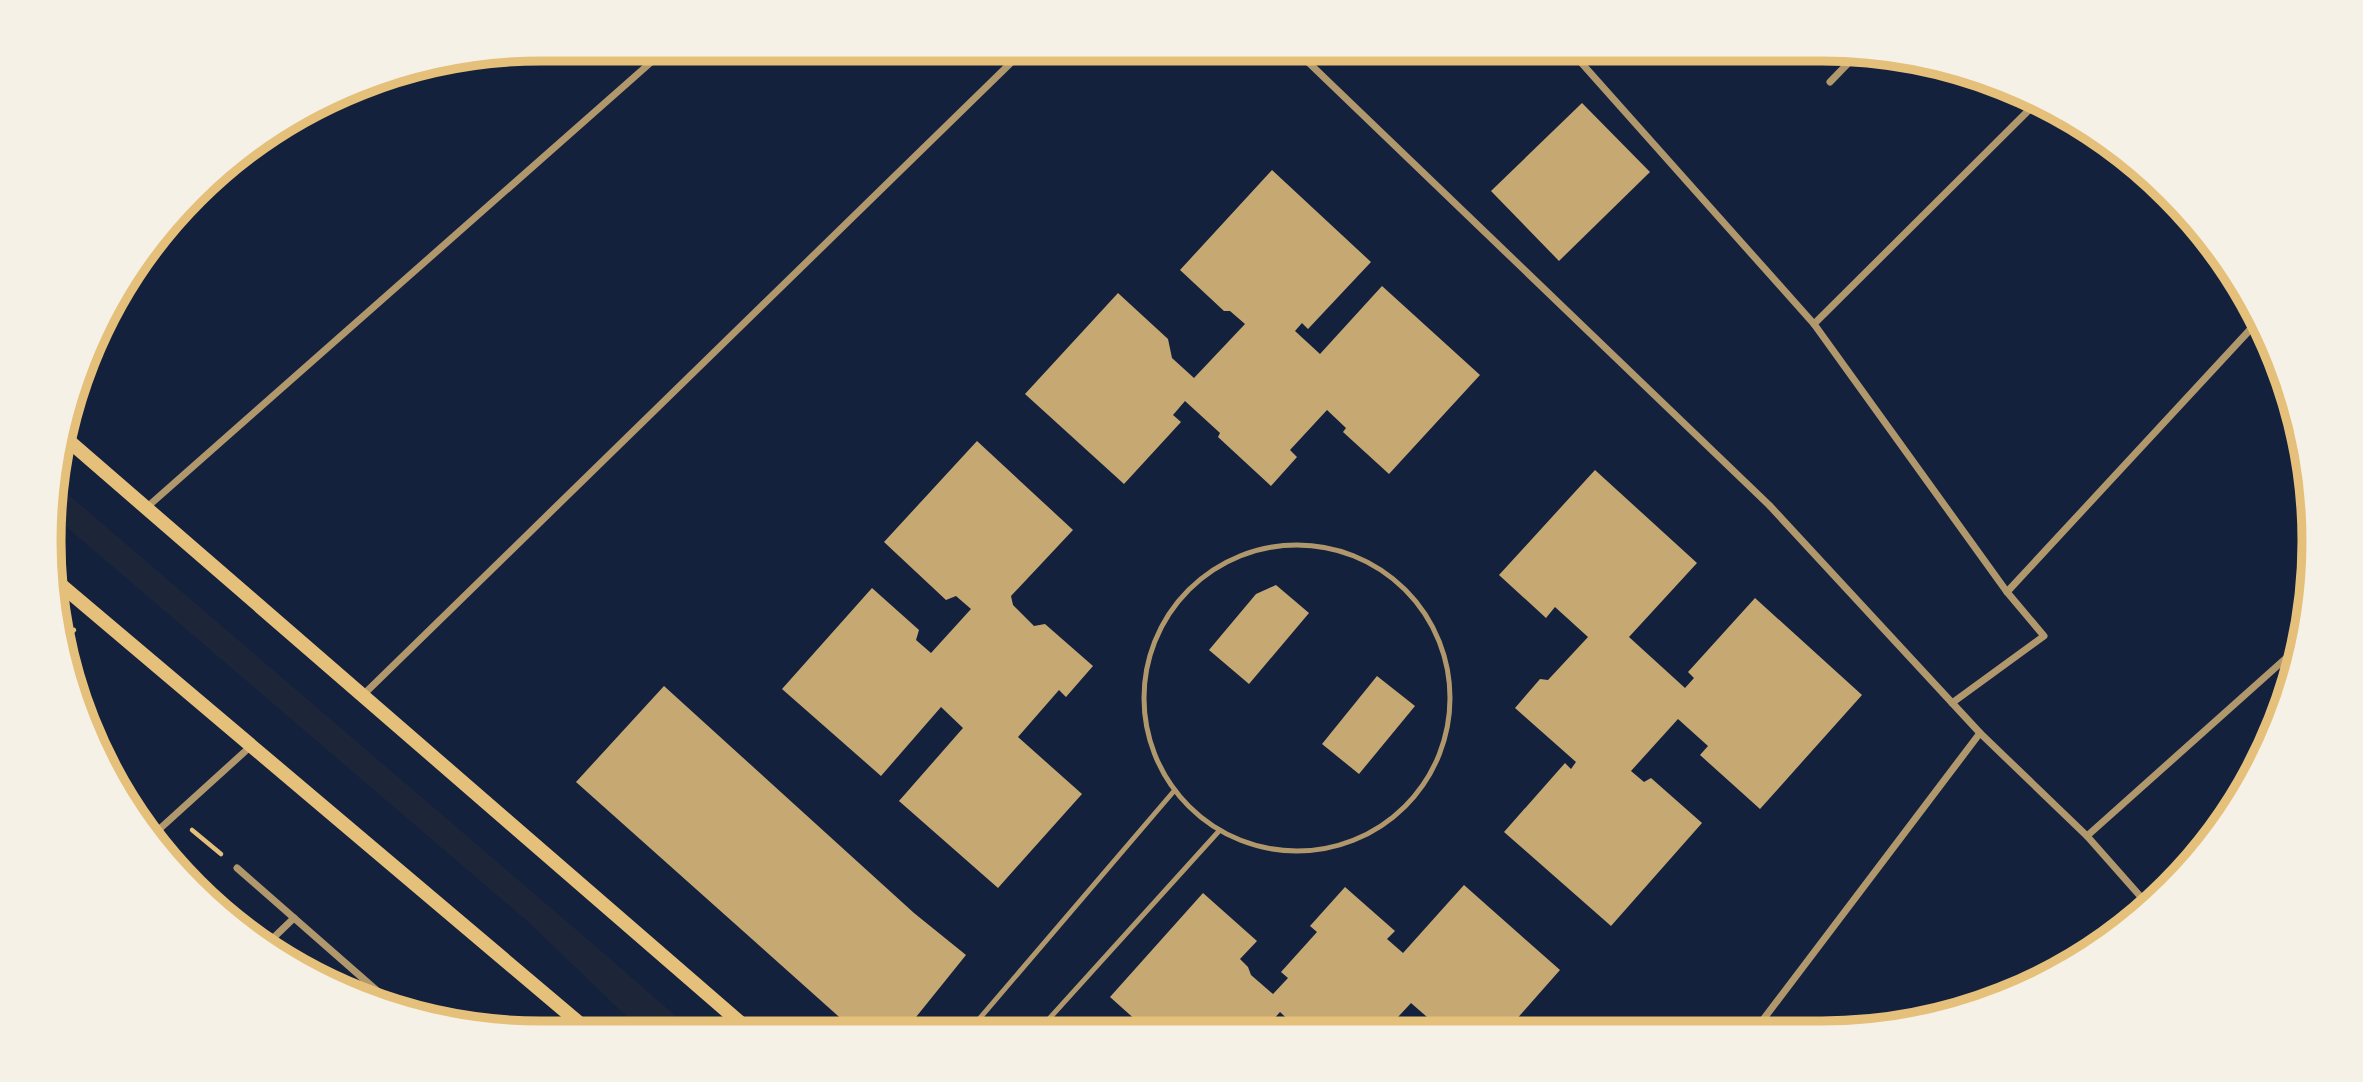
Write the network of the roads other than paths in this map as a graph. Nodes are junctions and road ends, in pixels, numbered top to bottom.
1 (652, 61) edge
2 (1013, 61) edge
3 (1306, 61) edge
4 (1580, 61) edge
5 (1849, 62) edge
6 (1830, 82) dead end
7 (2030, 109) edge
8 (1814, 324) junction
9 (2252, 328) edge
10 (71, 443) edge
11 (146, 509) junction
12 (63, 587) edge
13 (2007, 592) junction
14 (2287, 657) edge
15 (361, 697) junction
16 (1952, 703) junction
17 (1980, 733) junction
18 (251, 746) junction
19 (1174, 791) junction
20 (158, 830) edge
21 (1219, 831) junction
22 (2087, 836) junction
23 (237, 868) road end
24 (2142, 898) edge
25 (294, 918) junction
26 (272, 939) edge
27 (378, 992) edge
28 (577, 1021) edge
29 (738, 1021) edge
30 (977, 1021) edge
31 (1047, 1021) edge
32 (1762, 1021) edge

1 - 11 street
2 - 15 street
3 - 16 street
4 - 8 street
5 - 6 street
7 - 8 street
8 - 13 street
9 - 13 street
10 - 11 main road
11 - 15 main road
12 - 18 main road
13 - 16 street
14 - 22 street
15 - 29 main road
16 - 17 street
17 - 22 street
17 - 32 street
18 - 20 street
18 - 28 main road
19 - 21 lane
19 - 21 lane
19 - 30 lane
21 - 31 lane
22 - 24 street
23 - 25 street
25 - 26 street
25 - 27 street

